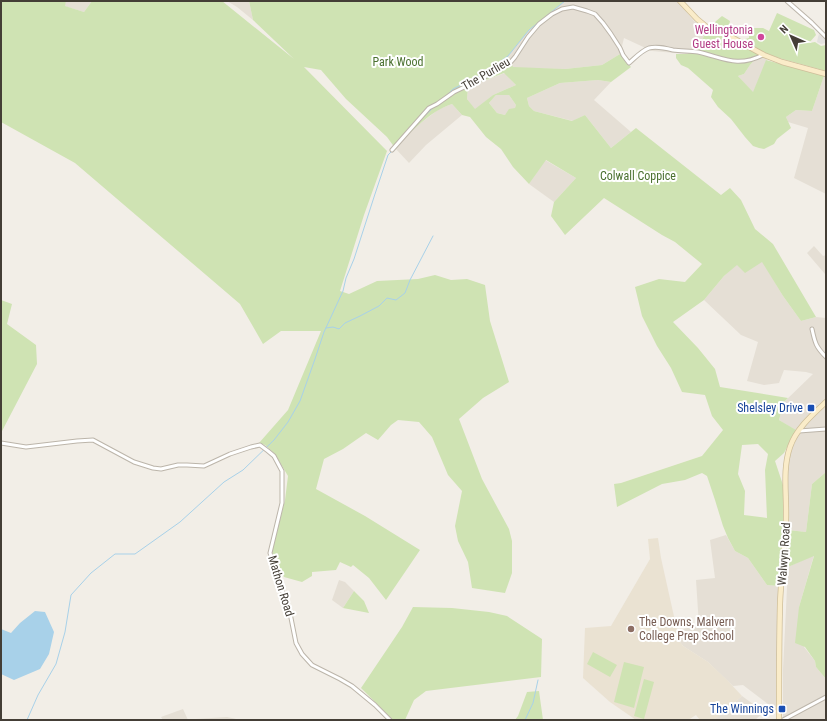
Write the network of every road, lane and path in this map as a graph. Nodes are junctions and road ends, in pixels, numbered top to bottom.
1 (680, 1) edge
2 (786, 1) edge
3 (826, 37) edge
4 (764, 54) junction
5 (826, 74) edge
6 (392, 150) dead end
7 (812, 329) dead end
8 (826, 357) edge
9 (826, 402) edge
10 (826, 429) edge
11 (799, 431) junction
12 (1, 443) edge
13 (826, 697) edge
14 (390, 720) edge
15 (779, 720) edge
16 (783, 720) edge

1 - 4 main road
2 - 3 street
4 - 5 main road
4 - 6 street, The Purlieu
7 - 8 street
9 - 11 main road, Walwyn Road
10 - 11 street
11 - 15 main road, Walwyn Road
12 - 14 street, Mathon Road
13 - 16 street

